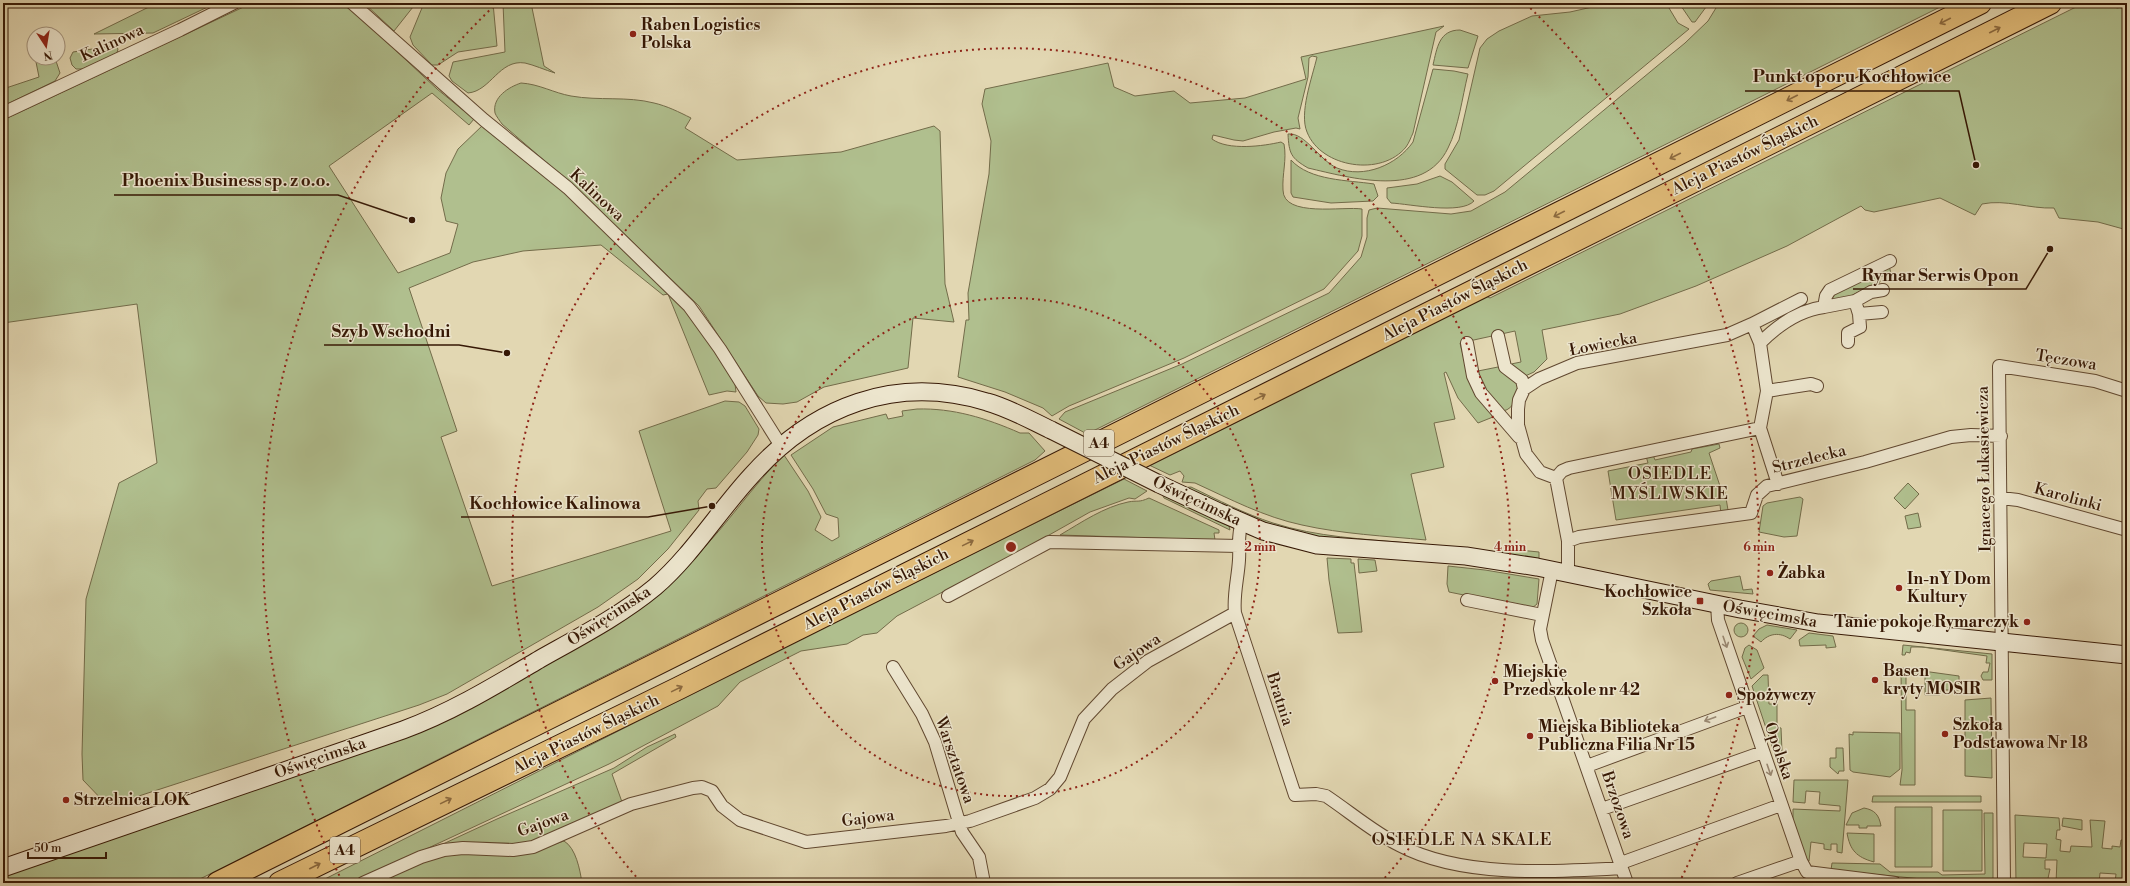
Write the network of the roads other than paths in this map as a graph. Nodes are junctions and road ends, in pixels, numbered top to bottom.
1 (234, 3) edge
2 (352, 3) edge
3 (1980, 3) edge
4 (2050, 3) edge
5 (3, 113) edge
6 (1890, 261) dead end
7 (1883, 290) dead end
8 (1801, 299) dead end
9 (1854, 301) junction
10 (1824, 307) junction
11 (1882, 312) dead end
12 (1859, 314) junction
13 (1752, 324) junction
14 (1498, 336) dead end
15 (1760, 342) junction
16 (1848, 342) dead end
17 (1467, 343) dead end
18 (1999, 366) joint
19 (1817, 386) dead end
20 (1524, 389) junction
21 (2127, 390) edge
22 (1767, 391) junction
23 (1760, 428) junction
24 (2001, 436) junction
25 (1521, 440) junction
26 (781, 446) junction
27 (1556, 478) junction
28 (1778, 484) junction
29 (2001, 498) junction
30 (1242, 523) junction
31 (2127, 530) edge
32 (1568, 541) junction
33 (1239, 546) junction
34 (1560, 571) junction
35 (948, 596) dead end
36 (1467, 600) dead end
37 (1717, 604) junction
38 (1235, 613) junction
39 (1542, 615) junction
40 (2003, 643) junction
41 (2127, 655) edge
42 (893, 667) dead end
43 (1747, 706) junction
44 (1763, 752) junction
45 (1587, 766) junction
46 (1781, 805) junction
47 (1602, 809) junction
48 (960, 824) junction
49 (1801, 861) junction
50 (1622, 866) junction
51 (3, 868) edge
52 (1505, 877) edge
53 (218, 883) edge
54 (280, 883) edge
55 (363, 883) edge
56 (984, 883) edge
57 (1627, 883) edge
58 (1737, 883) edge
59 (1895, 883) edge
60 (2004, 883) edge

1 - 5 street, Kalinowa
2 - 26 street, Kalinowa
3 -> 53 highway, Aleja Piastów Śląskich / A4
54 -> 4 highway, Aleja Piastów Śląskich / A4
6 - 10 street
7 - 9 street
8 - 13 street
9 - 10 street
9 - 12 street
10 - 15 street
11 - 12 street
12 - 16 street
13 - 15 street
13 - 20 street, Łowiecka
14 - 20 street
15 - 22 street
17 - 25 street
18 - 21 street, Tęczowa
18 - 24 street, Ignacego Łukasiewicza
19 - 22 street
20 - 25 street
22 - 23 street
23 - 27 street
23 - 28 street
24 - 28 street, Strzelecka
24 - 29 street, Ignacego Łukasiewicza
25 - 27 street
26 - 30 street, Oświęcimska, bridge
26 - 51 street, Oświęcimska
27 - 32 street
28 - 32 street, Strzelecka
29 - 31 street, Karolinki
29 - 40 street, Ignacego Łukasiewicza
30 - 33 street
30 - 34 street, Oświęcimska
32 - 34 street
33 - 35 street, Oświęcimska
33 - 38 street
34 - 37 street, Oświęcimska
34 - 39 street, Brzozowa
36 - 39 street
37 - 40 street, Oświęcimska
37 -> 43 street, Opolska
38 - 48 street, Gajowa
38 - 52 street, Bratnia
39 - 45 street, Brzozowa
40 - 41 street, Oświęcimska
40 - 60 street, Ignacego Łukasiewicza
42 - 48 street, Warsztatowa
43 - 44 street, Opolska
43 -> 45 street
44 -> 46 street, Opolska
44 - 47 street
45 - 47 street, Brzozowa
46 - 49 street, Opolska
46 - 50 street
47 - 50 street, Brzozowa
48 - 55 street, Gajowa
48 - 56 street, Warsztatowa
49 - 58 street
49 - 59 street
50 - 52 street
50 - 57 street, Brzozowa

